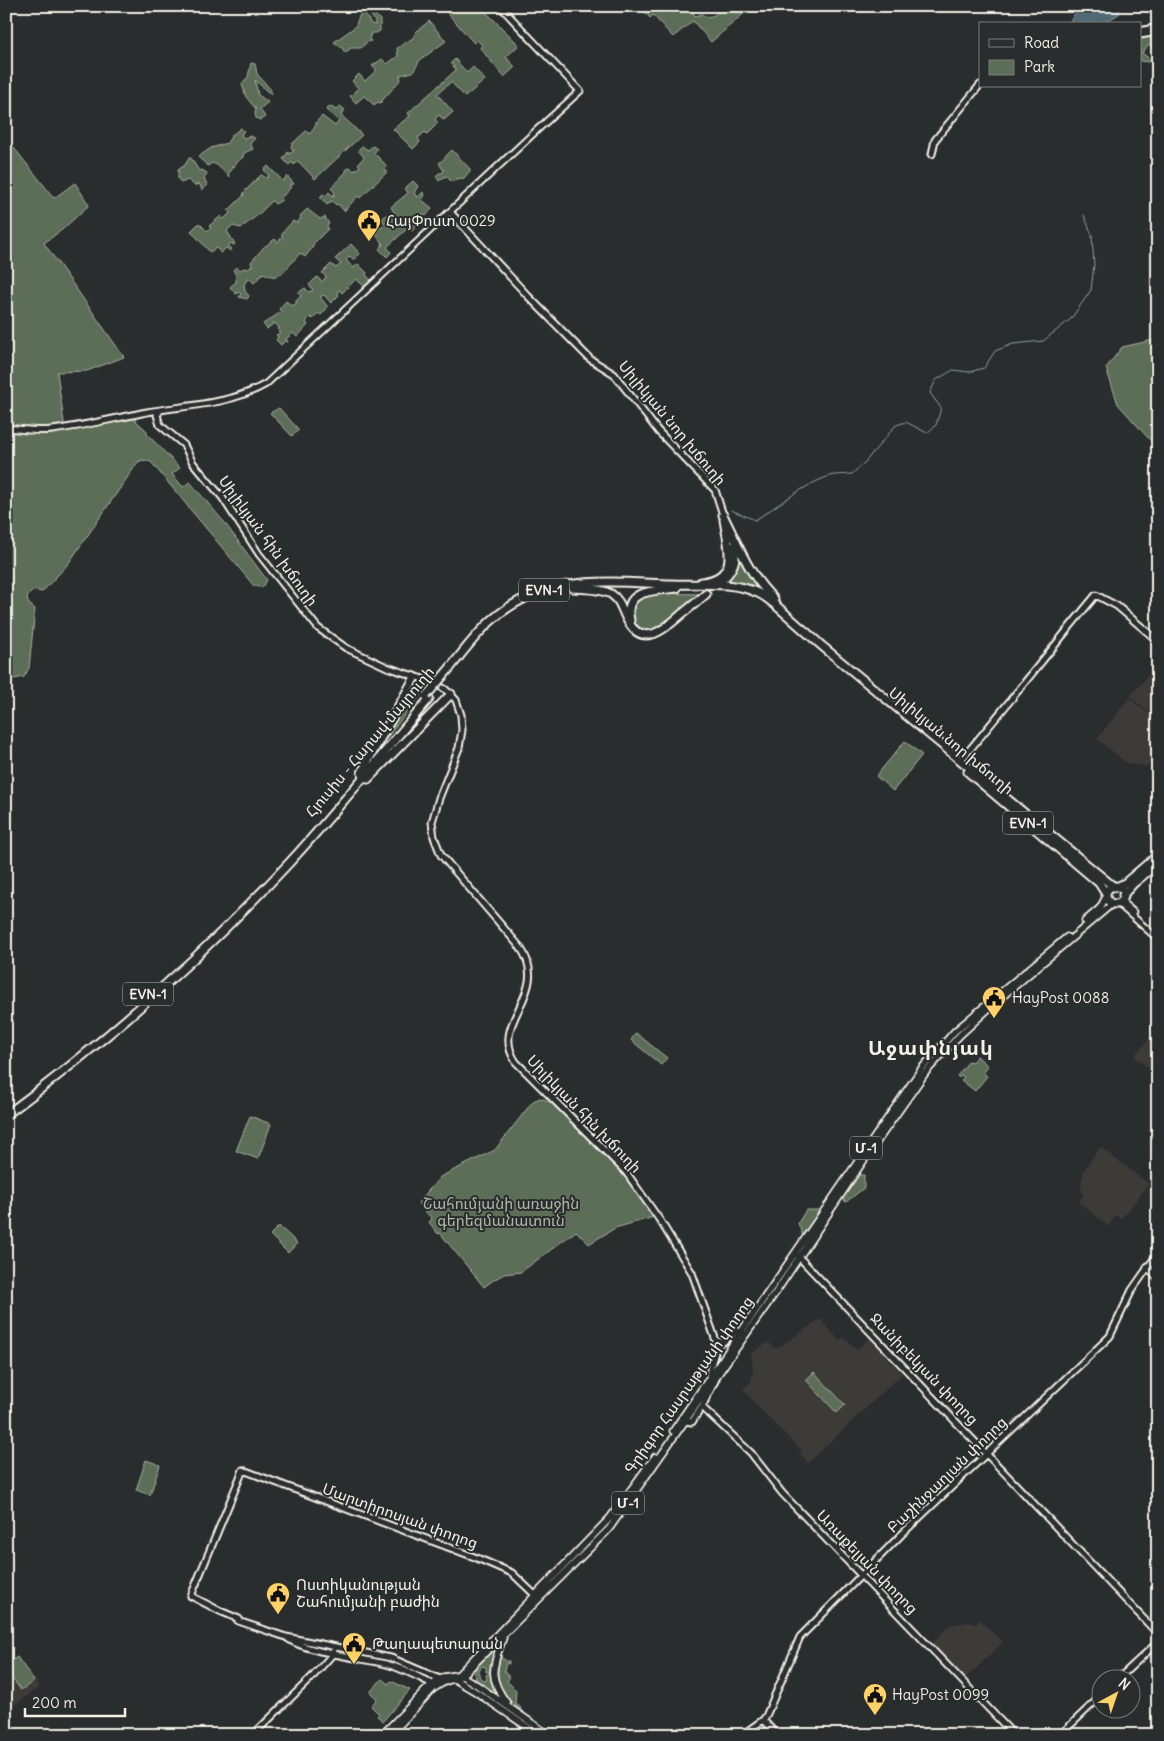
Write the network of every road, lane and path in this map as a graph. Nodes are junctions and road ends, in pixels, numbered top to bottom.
1 (500, 6) edge
2 (1158, 27) edge
3 (1142, 31) edge
4 (1158, 32) edge
5 (1142, 35) edge
6 (979, 86) edge
7 (932, 154) dead end
8 (450, 212) junction
9 (161, 410) junction
10 (6, 428) edge
11 (723, 515) junction
12 (720, 582) dead end
13 (668, 584) junction
14 (573, 588) junction
15 (677, 588) junction
16 (706, 594) dead end
17 (776, 611) joint
18 (634, 629) junction
19 (813, 638) junction
20 (1158, 641) edge
21 (821, 647) junction
22 (454, 667) junction
23 (415, 677) junction
24 (451, 694) junction
25 (428, 698) junction
26 (961, 760) junction
27 (362, 773) junction
28 (357, 786) junction
29 (1158, 855) edge
30 (1158, 863) edge
31 (1115, 887) junction
32 (1106, 895) junction
33 (1123, 897) junction
34 (1114, 904) junction
35 (1158, 934) edge
36 (1158, 939) edge
37 (6, 1110) edge
38 (6, 1115) edge
39 (1158, 1252) edge
40 (797, 1255) junction
41 (1147, 1267) junction
42 (1158, 1277) edge
43 (743, 1332) junction
44 (716, 1341) junction
45 (717, 1376) junction
46 (709, 1377) junction
47 (702, 1407) junction
48 (684, 1422) junction
49 (986, 1453) junction
50 (861, 1575) junction
51 (537, 1598) junction
52 (504, 1634) junction
53 (1158, 1634) edge
54 (286, 1637) junction
55 (1158, 1642) edge
56 (336, 1647) junction
57 (333, 1653) junction
58 (391, 1658) junction
59 (388, 1664) junction
60 (1130, 1668) edge
61 (428, 1674) junction
62 (457, 1677) junction
63 (440, 1679) junction
64 (424, 1680) junction
65 (433, 1684) junction
66 (1092, 1705) edge
67 (512, 1709) junction
68 (763, 1720) junction
69 (254, 1735) edge
70 (382, 1735) edge
71 (390, 1735) edge
72 (539, 1735) edge
73 (549, 1735) edge
74 (742, 1735) edge
75 (777, 1735) edge
76 (1014, 1735) edge
77 (1060, 1735) edge

1 - 8 street
2 - 3 street
4 - 5 street
6 - 7 street
8 - 9 street
8 - 11 street, Սիլիկյան նոր խճուղի
9 - 10 street
9 - 23 street, Սիլիկյան հին խճուղի
11 - 12 highway
11 - 13 highway
11 - 19 highway
13 - 19 highway, Հյուսիս - Հարավ մայրուղի / EVN-1
13 - 22 highway, Հյուսիս - Հարավ մայրուղի / EVN-1
14 - 15 highway, Հյուսիս - Հարավ մայրուղի / EVN-1
14 - 18 highway
14 - 22 highway, Հյուսիս - Հարավ մայրուղի / EVN-1
15 - 17 highway, Հյուսիս - Հարավ մայրուղի / EVN-1
15 - 18 highway
16 - 18 highway
17 - 21 highway, Սիլիկյան նոր խճուղի / EVN-1
19 - 21 highway, Սիլիկյան նոր խճուղի / EVN-1
20 - 26 street
21 - 26 highway, Սիլիկյան նոր խճուղի / EVN-1
21 - 32 highway, Սիլիկյան նոր խճուղի / EVN-1
22 - 25 highway, Հյուսիս - Հարավ մայրուղի / EVN-1
23 - 24 street, Սիլիկյան հին խճուղի
23 - 27 highway
24 - 28 highway
24 - 44 street, Սիլիկյան հին խճուղի
25 - 27 highway, Հյուսիս - Հարավ մայրուղի / EVN-1
25 - 28 highway, Հյուսիս - Հարավ մայրուղի / EVN-1
26 - 31 highway, Սիլիկյան նոր խճուղի / EVN-1
27 - 37 highway, Հյուսիս - Հարավ մայրուղի / EVN-1
28 - 38 highway, Հյուսիս - Հարավ մայրուղի / EVN-1
29 - 31 highway
30 - 33 highway
31 - 32 highway
31 - 33 highway
32 - 34 highway
32 - 40 main road, Մ-1
33 - 34 highway
33 - 35 street
34 - 36 street
34 - 40 main road, Մ-1
39 - 41 street, Բաշինջաղյան փողոց
40 - 43 main road, Գրիգոր Հասրաթյանի փողոց / Մ-1
40 - 49 street, Ջանիբեկյան փողոց
41 - 42 street
41 - 49 street, Բաշինջաղյան փողոց
43 - 44 street
43 - 45 main road, Գրիգոր Հասրաթյանի փողոց / Մ-1
43 - 46 main road, Գրիգոր Հասրաթյանի փողոց / Մ-1
44 - 46 street
45 - 47 street
45 - 48 main road, Գրիգոր Հասրաթյանի փողոց / Մ-1
46 - 51 main road, Գրիգոր Հասրաթյանի փողոց / Մ-1
47 - 48 street
47 - 50 street, Առաքելյան փողոց
48 - 51 main road, Գրիգոր Հասրաթյանի փողոց / Մ-1
49 - 50 street, Բաշինջաղյան փողոց
49 - 53 street, Ջանիբեկյան փողոց
50 - 68 street, Բաշինջաղյան փողոց
50 - 76 street, Առաքելյան փողոց
51 - 52 main road, Գրիգոր Հասրաթյանի փողոց / Մ-1
51 - 54 street, Մարտիրոսյան փողոց
51 - 62 main road, Գրիգոր Հասրաթյանի փողոց / Մ-1
52 - 62 main road, Գրիգոր Հասրաթյանի փողոց / Մ-1
52 - 67 main road
54 - 56 street
54 - 57 street
55 - 60 street
56 - 57 street
56 - 58 street
57 - 59 street
57 - 69 street
58 - 59 street
58 - 61 street
59 - 64 street
61 - 63 street
61 - 64 street
62 - 63 main road
62 - 67 main road
62 - 71 main road, Մ-1
62 - 72 main road
63 - 65 main road
64 - 65 street
65 - 70 main road
66 - 77 street
67 - 73 main road
68 - 74 street
68 - 75 street

